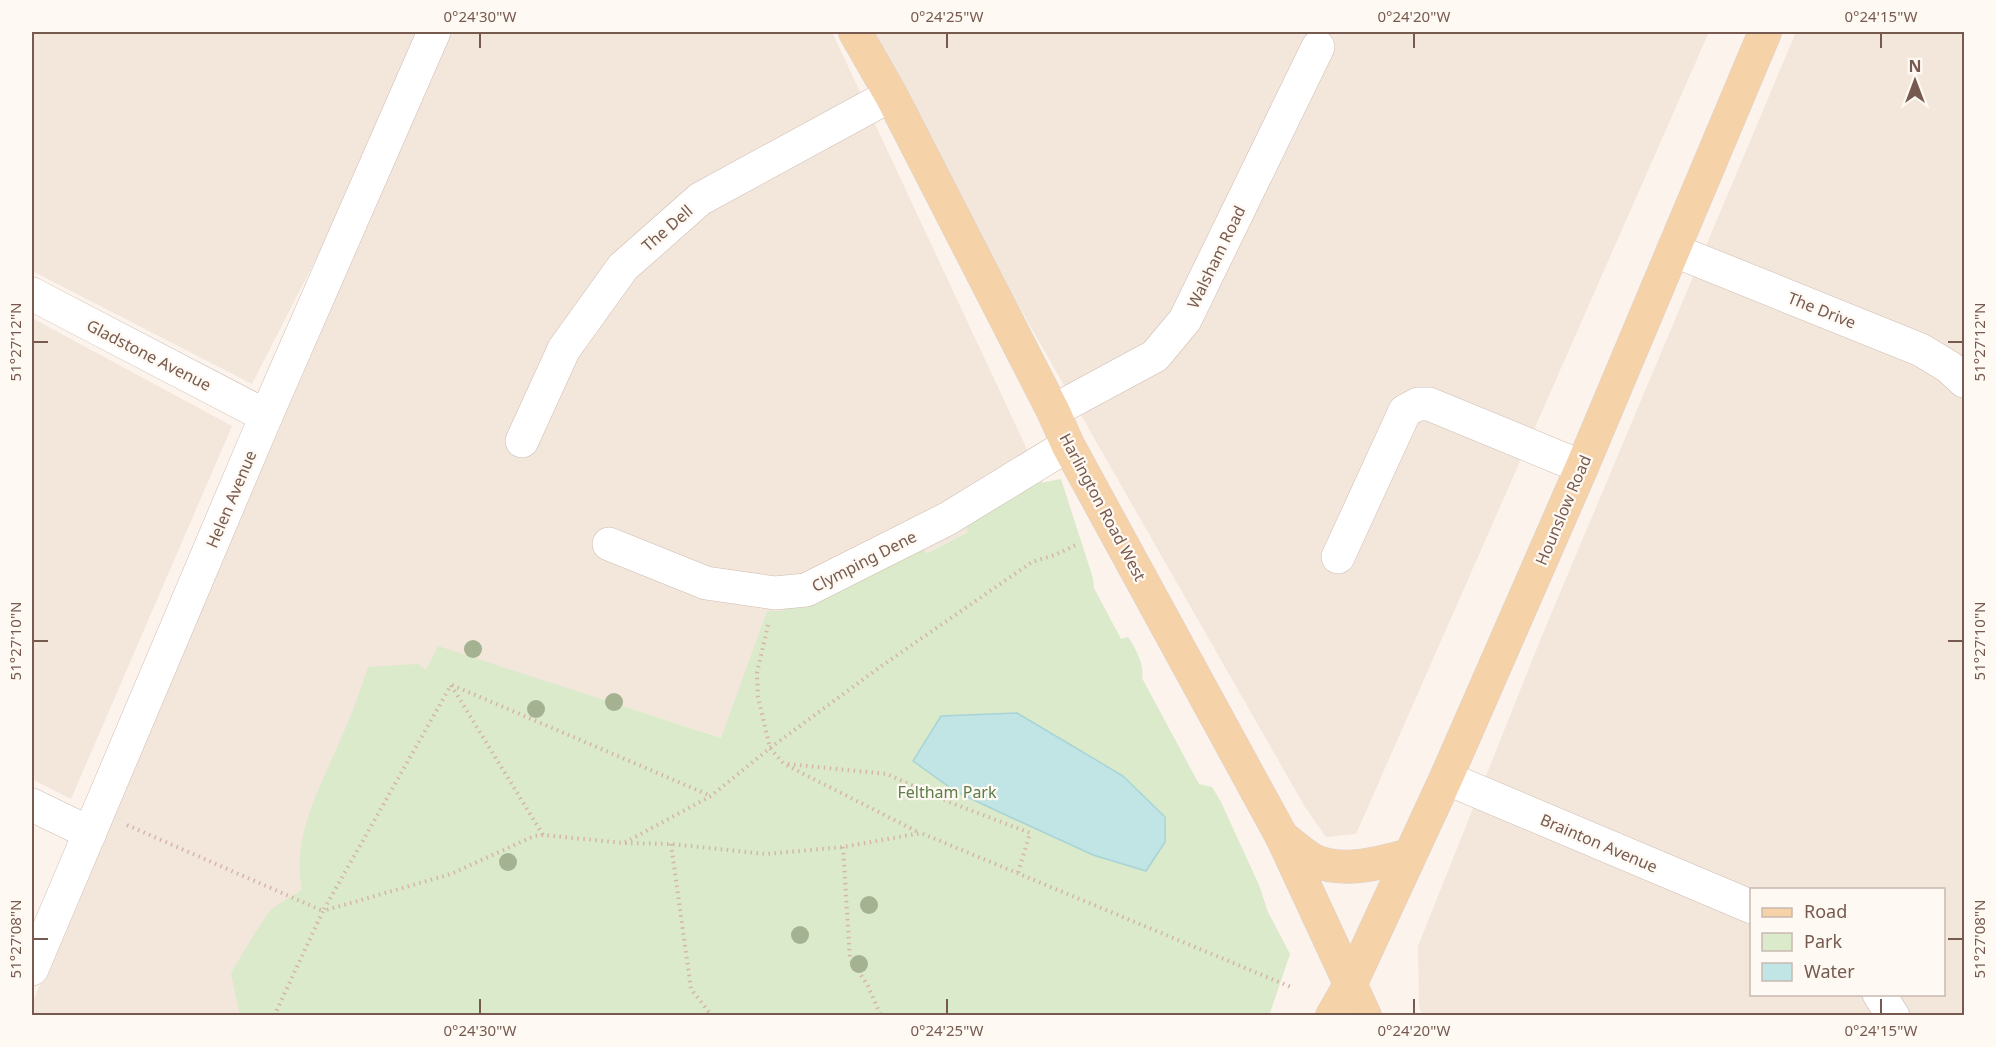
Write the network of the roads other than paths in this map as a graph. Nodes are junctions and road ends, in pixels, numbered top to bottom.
1 (434, 32) edge
2 (855, 32) edge
3 (1765, 32) edge
4 (1318, 47) dead end
5 (891, 95) junction
6 (1673, 250) junction
7 (32, 294) edge
8 (1965, 381) edge
9 (1053, 411) junction
10 (266, 416) junction
11 (522, 441) dead end
12 (1068, 445) junction
13 (1582, 467) junction
14 (609, 544) dead end
15 (1338, 556) dead end
16 (1446, 778) junction
17 (32, 805) edge
18 (94, 823) junction
19 (1282, 837) junction
20 (1410, 855) junction
21 (1750, 906) edge
22 (32, 969) edge
23 (1351, 983) junction
24 (1880, 996) edge
25 (1332, 1016) edge
26 (1346, 1016) edge
27 (1365, 1016) edge
28 (1893, 1016) edge

1 - 10 street, Helen Avenue
2 - 5 main road, Harlington Road West
3 - 6 main road, Hounslow Road
4 - 9 street, Walsham Road
5 - 9 main road, Harlington Road West
5 - 11 street, The Dell
6 - 8 street, The Drive
6 - 13 main road, Hounslow Road
7 - 10 street, Gladstone Avenue
9 - 12 main road, Harlington Road West
10 - 18 street, Helen Avenue
12 - 14 street, Clymping Dene
12 - 19 main road, Harlington Road West
13 - 15 street
13 - 16 main road, Hounslow Road
16 - 20 main road, Hounslow Road
16 - 21 street, Brainton Avenue
17 - 18 street
18 - 22 street, Helen Avenue
19 - 20 main road
19 - 23 main road, Harlington Road West
20 - 23 main road, Hounslow Road
23 - 25 main road, Hounslow Road
23 - 26 main road, Hounslow Road
23 - 27 main road, Harlington Road West
24 - 28 street

